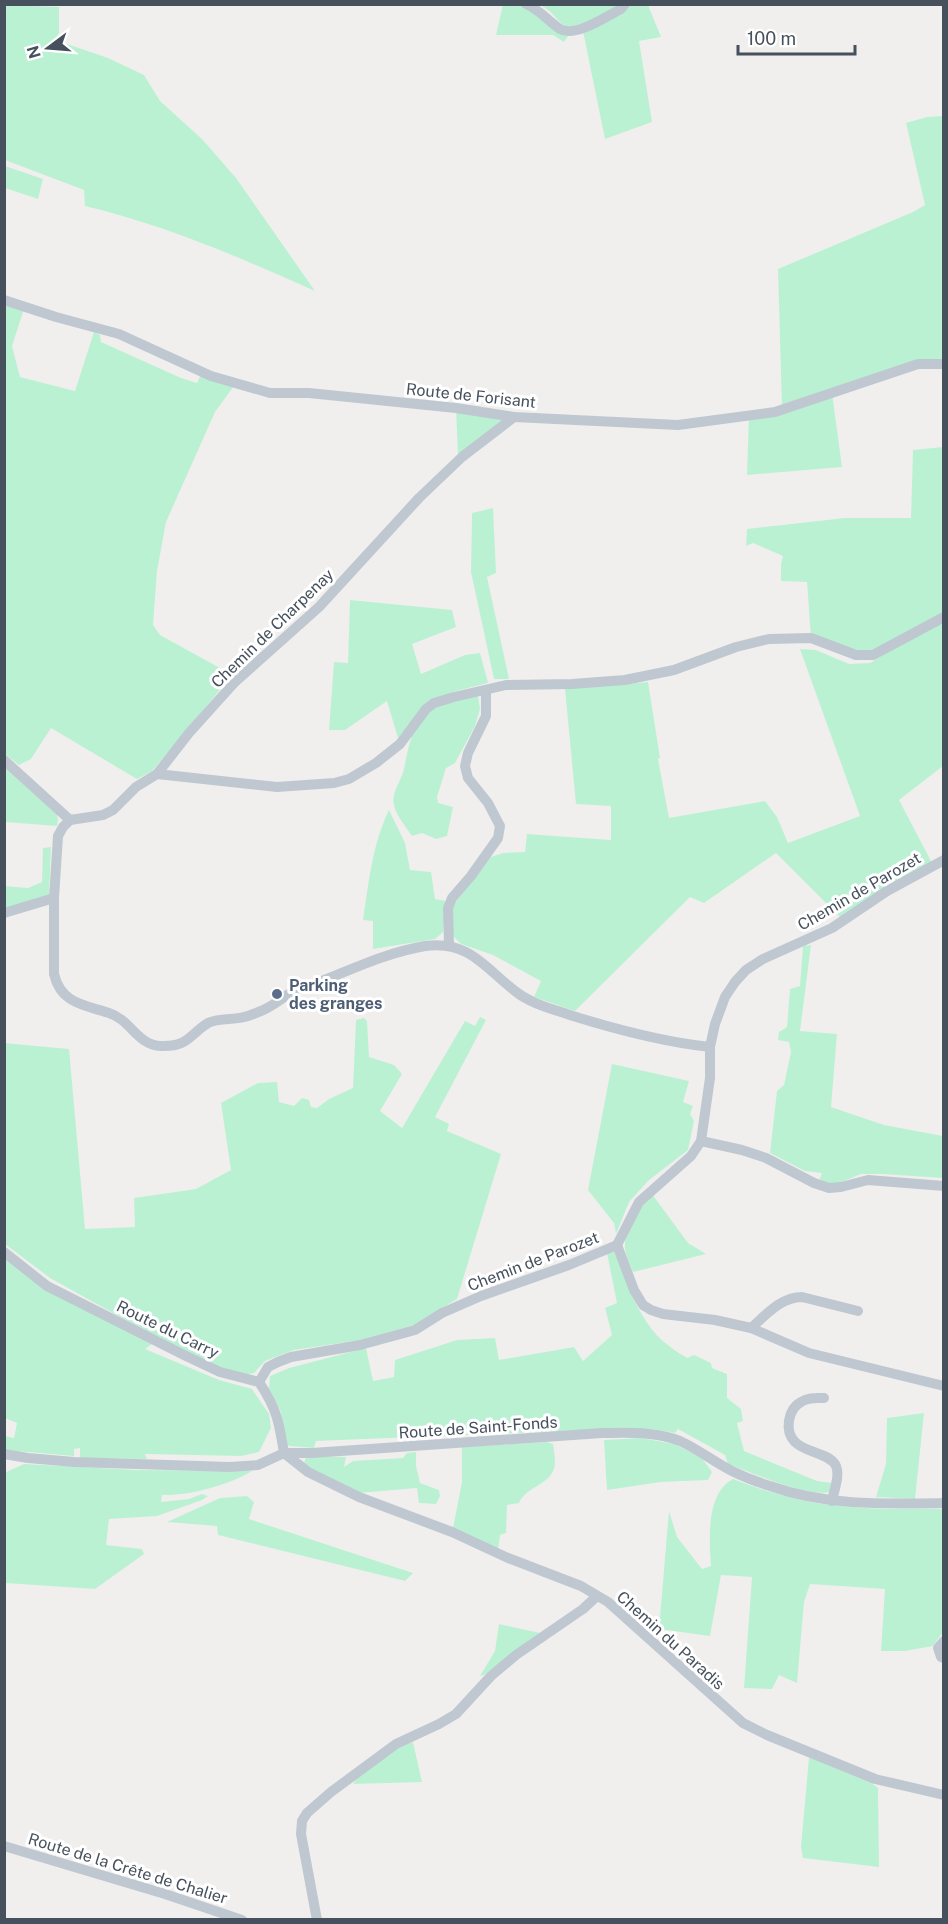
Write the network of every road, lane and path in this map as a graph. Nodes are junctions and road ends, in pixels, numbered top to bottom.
1 (526, 4) edge
2 (626, 4) edge
3 (4, 300) edge
4 (944, 364) edge
5 (514, 417) junction
6 (944, 617) edge
7 (486, 690) junction
8 (4, 760) edge
9 (157, 774) junction
10 (70, 820) junction
11 (944, 860) edge
12 (54, 898) junction
13 (4, 913) edge
14 (449, 946) junction
15 (710, 1047) junction
16 (701, 1141) junction
17 (944, 1186) edge
18 (617, 1245) junction
19 (4, 1252) edge
20 (858, 1311) dead end
21 (751, 1328) junction
22 (259, 1382) junction
23 (944, 1386) edge
24 (824, 1398) dead end
25 (284, 1453) junction
26 (4, 1454) edge
27 (832, 1501) junction
28 (944, 1503) edge
29 (597, 1596) junction
30 (944, 1641) edge
31 (944, 1658) edge
32 (944, 1795) edge
33 (4, 1846) edge
34 (242, 1920) edge
35 (317, 1920) edge

1 - 2 street
3 - 5 street, Route de Forisant
4 - 5 street, Route de Forisant
5 - 9 street, Chemin de Charpenay
6 - 7 street
7 - 9 street
7 - 14 street
8 - 10 street
9 - 10 street, Chemin de Charpenay
10 - 12 street
11 - 15 street, Chemin de Parozet
12 - 13 street
12 - 14 street
14 - 15 street
15 - 16 street, Chemin de Parozet
16 - 17 street
16 - 18 street, Chemin de Parozet
18 - 21 street
18 - 22 street, Chemin de Parozet
19 - 22 street, Route du Carry
20 - 21 street
21 - 23 street
22 - 25 street
24 - 27 street
25 - 26 street, Route de Saint-Fonds
25 - 27 street, Route de Saint-Fonds
25 - 29 street, Chemin du Paradis
27 - 28 street, Route de Saint-Fonds
29 - 32 street, Chemin du Paradis
29 - 35 street
30 - 31 street
33 - 34 street, Route de la Crête de Chalier

